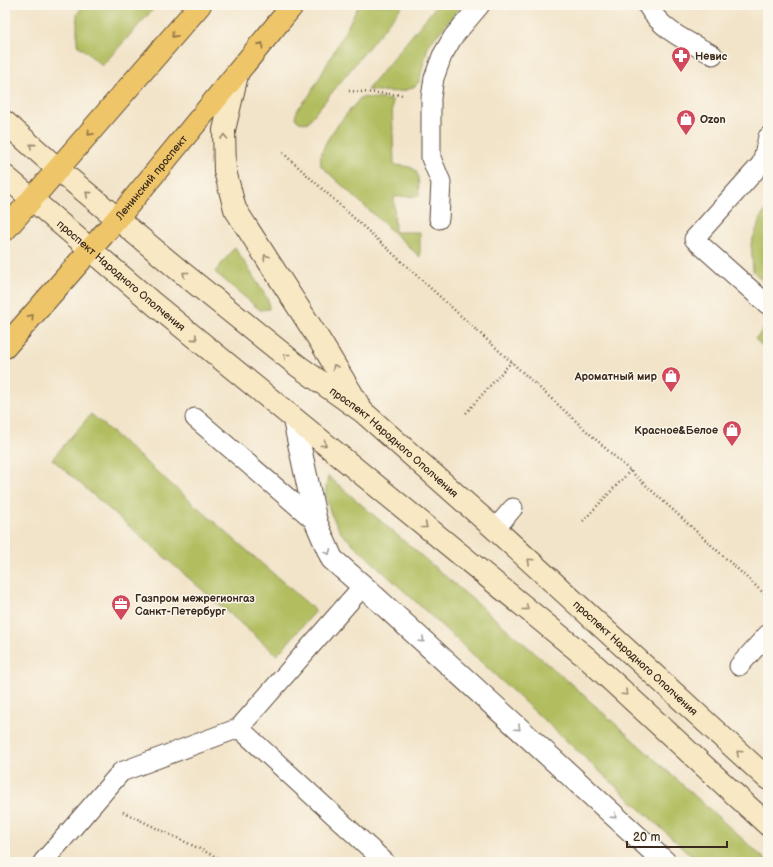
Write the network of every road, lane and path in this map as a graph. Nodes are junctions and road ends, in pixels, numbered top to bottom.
1 (200, 5) edge
2 (293, 5) edge
3 (480, 5) edge
4 (647, 5) edge
5 (713, 55) dead end
6 (237, 75) junction
7 (349, 90) dead end
8 (431, 98) junction
9 (5, 122) edge
10 (768, 137) edge
11 (283, 153) dead end
12 (58, 170) junction
13 (5, 176) edge
14 (32, 200) junction
15 (117, 218) junction
16 (439, 219) dead end
17 (5, 230) edge
18 (91, 249) junction
19 (768, 304) edge
20 (5, 347) edge
21 (512, 361) junction
22 (362, 412) junction
23 (466, 412) dead end
24 (195, 418) dead end
25 (294, 420) junction
26 (630, 470) junction
27 (513, 508) dead end
28 (583, 521) dead end
29 (316, 522) junction
30 (495, 529) junction
31 (363, 586) junction
32 (768, 597) edge
33 (768, 634) edge
34 (739, 666) dead end
35 (239, 728) junction
36 (768, 779) edge
37 (98, 800) junction
38 (768, 824) edge
39 (43, 862) edge
40 (227, 862) edge
41 (385, 862) edge
42 (665, 862) edge

1 -> 12 main road
6 -> 2 main road, Ленинский проспект
3 - 8 lane
4 - 5 lane
6 - 15 main road, Ленинский проспект
22 -> 6 main road
7 - 8 path
8 - 16 lane
12 -> 9 main road, проспект Народного Ополчения
10 - 19 lane
11 - 21 path
12 - 14 main road
15 -> 12 main road, проспект Народного Ополчения
13 - 14 main road, проспект Народного Ополчения
14 - 17 main road
14 - 18 main road, проспект Народного Ополчения
15 - 18 main road, Ленинский проспект
22 -> 15 main road, проспект Народного Ополчения
20 -> 18 main road, Ленинский проспект
18 -> 25 main road, проспект Народного Ополчения
21 - 23 path
21 - 26 path
22 - 30 main road, проспект Народного Ополчения
24 - 29 lane
25 - 29 street
25 -> 38 main road, проспект Народного Ополчения
26 - 28 path
26 - 32 path
27 - 30 lane
29 -> 31 street
36 -> 30 main road, проспект Народного Ополчения
31 - 35 lane
31 -> 42 street
33 - 34 lane
35 - 37 lane
35 - 41 lane
37 - 39 lane
37 - 40 path

